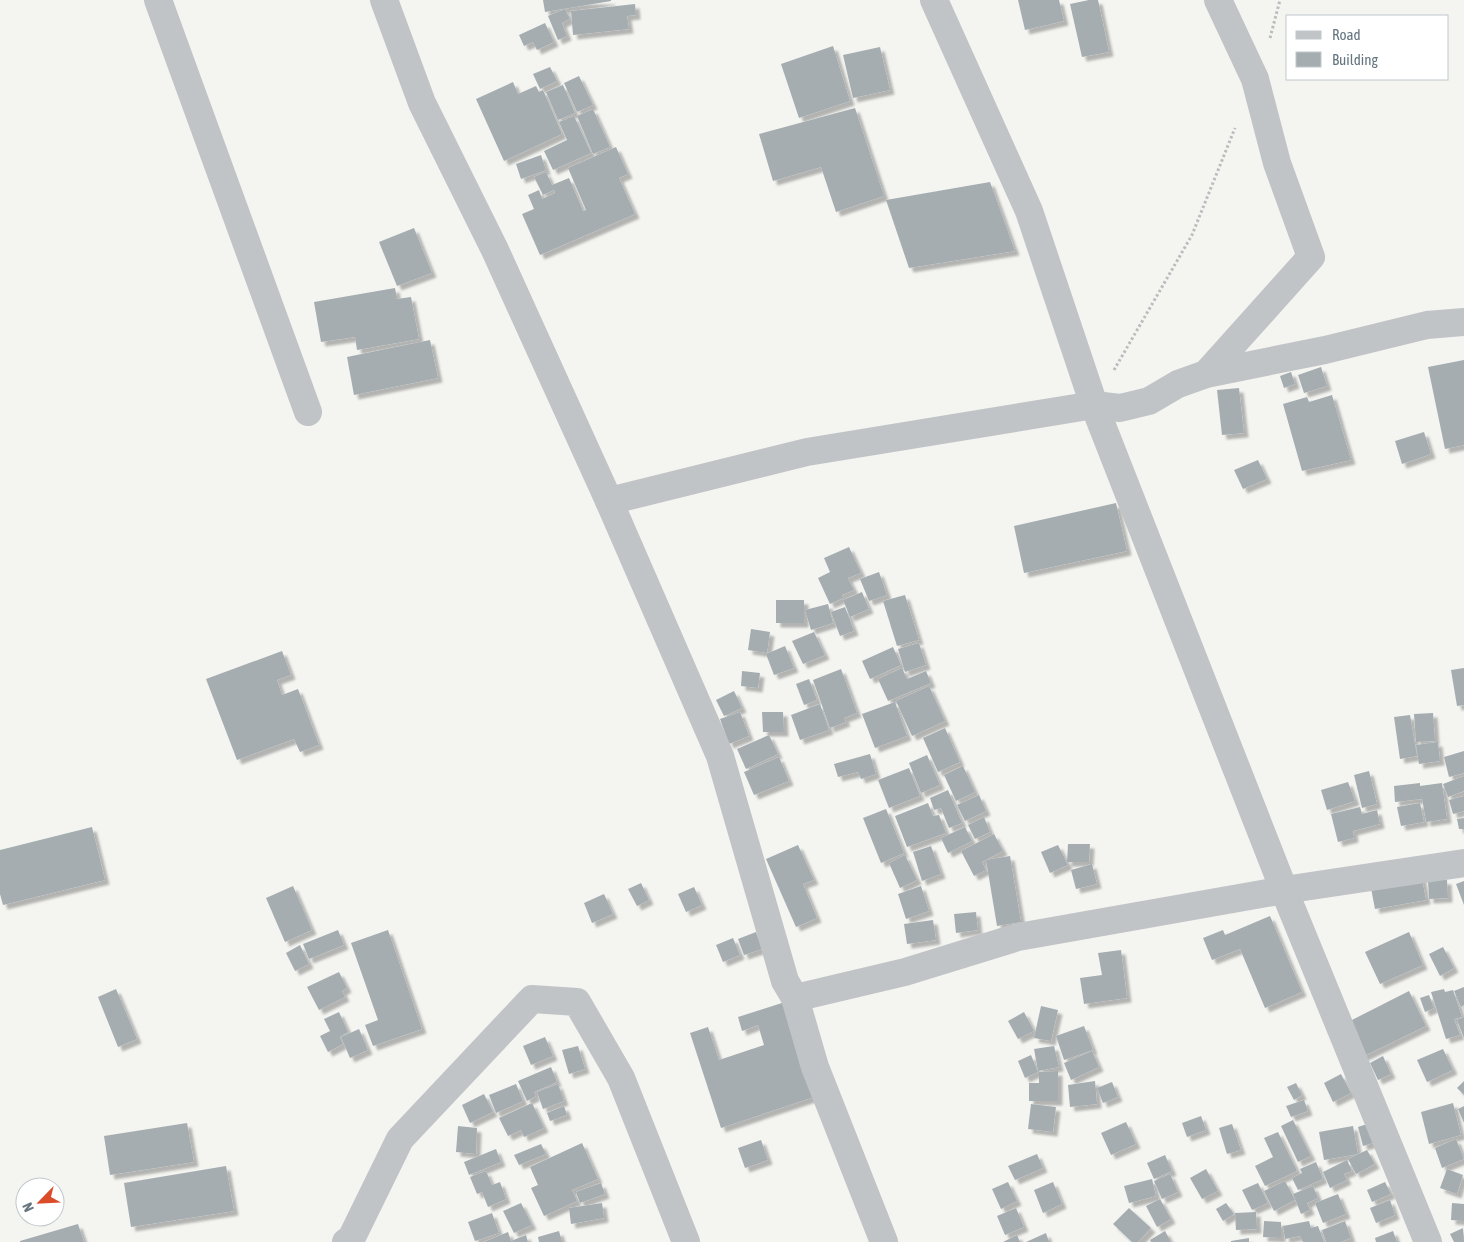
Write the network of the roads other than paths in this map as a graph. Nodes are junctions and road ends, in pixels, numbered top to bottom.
1 (158, 0) edge
2 (384, 0) edge
3 (934, 0) edge
4 (1218, 0) edge
5 (1464, 322) edge
6 (1206, 374) junction
7 (1094, 405) junction
8 (308, 412) dead end
9 (609, 500) junction
10 (1464, 863) edge
11 (1284, 890) junction
12 (795, 998) junction
13 (346, 1242) edge
14 (686, 1242) edge
15 (884, 1242) edge
16 (1428, 1242) edge

1 - 8 street
2 - 9 street
3 - 7 street
4 - 6 street
5 - 6 street
6 - 7 street
7 - 9 street
7 - 11 street
9 - 12 street
10 - 11 street
11 - 12 street
11 - 16 street
12 - 15 street
13 - 14 street

